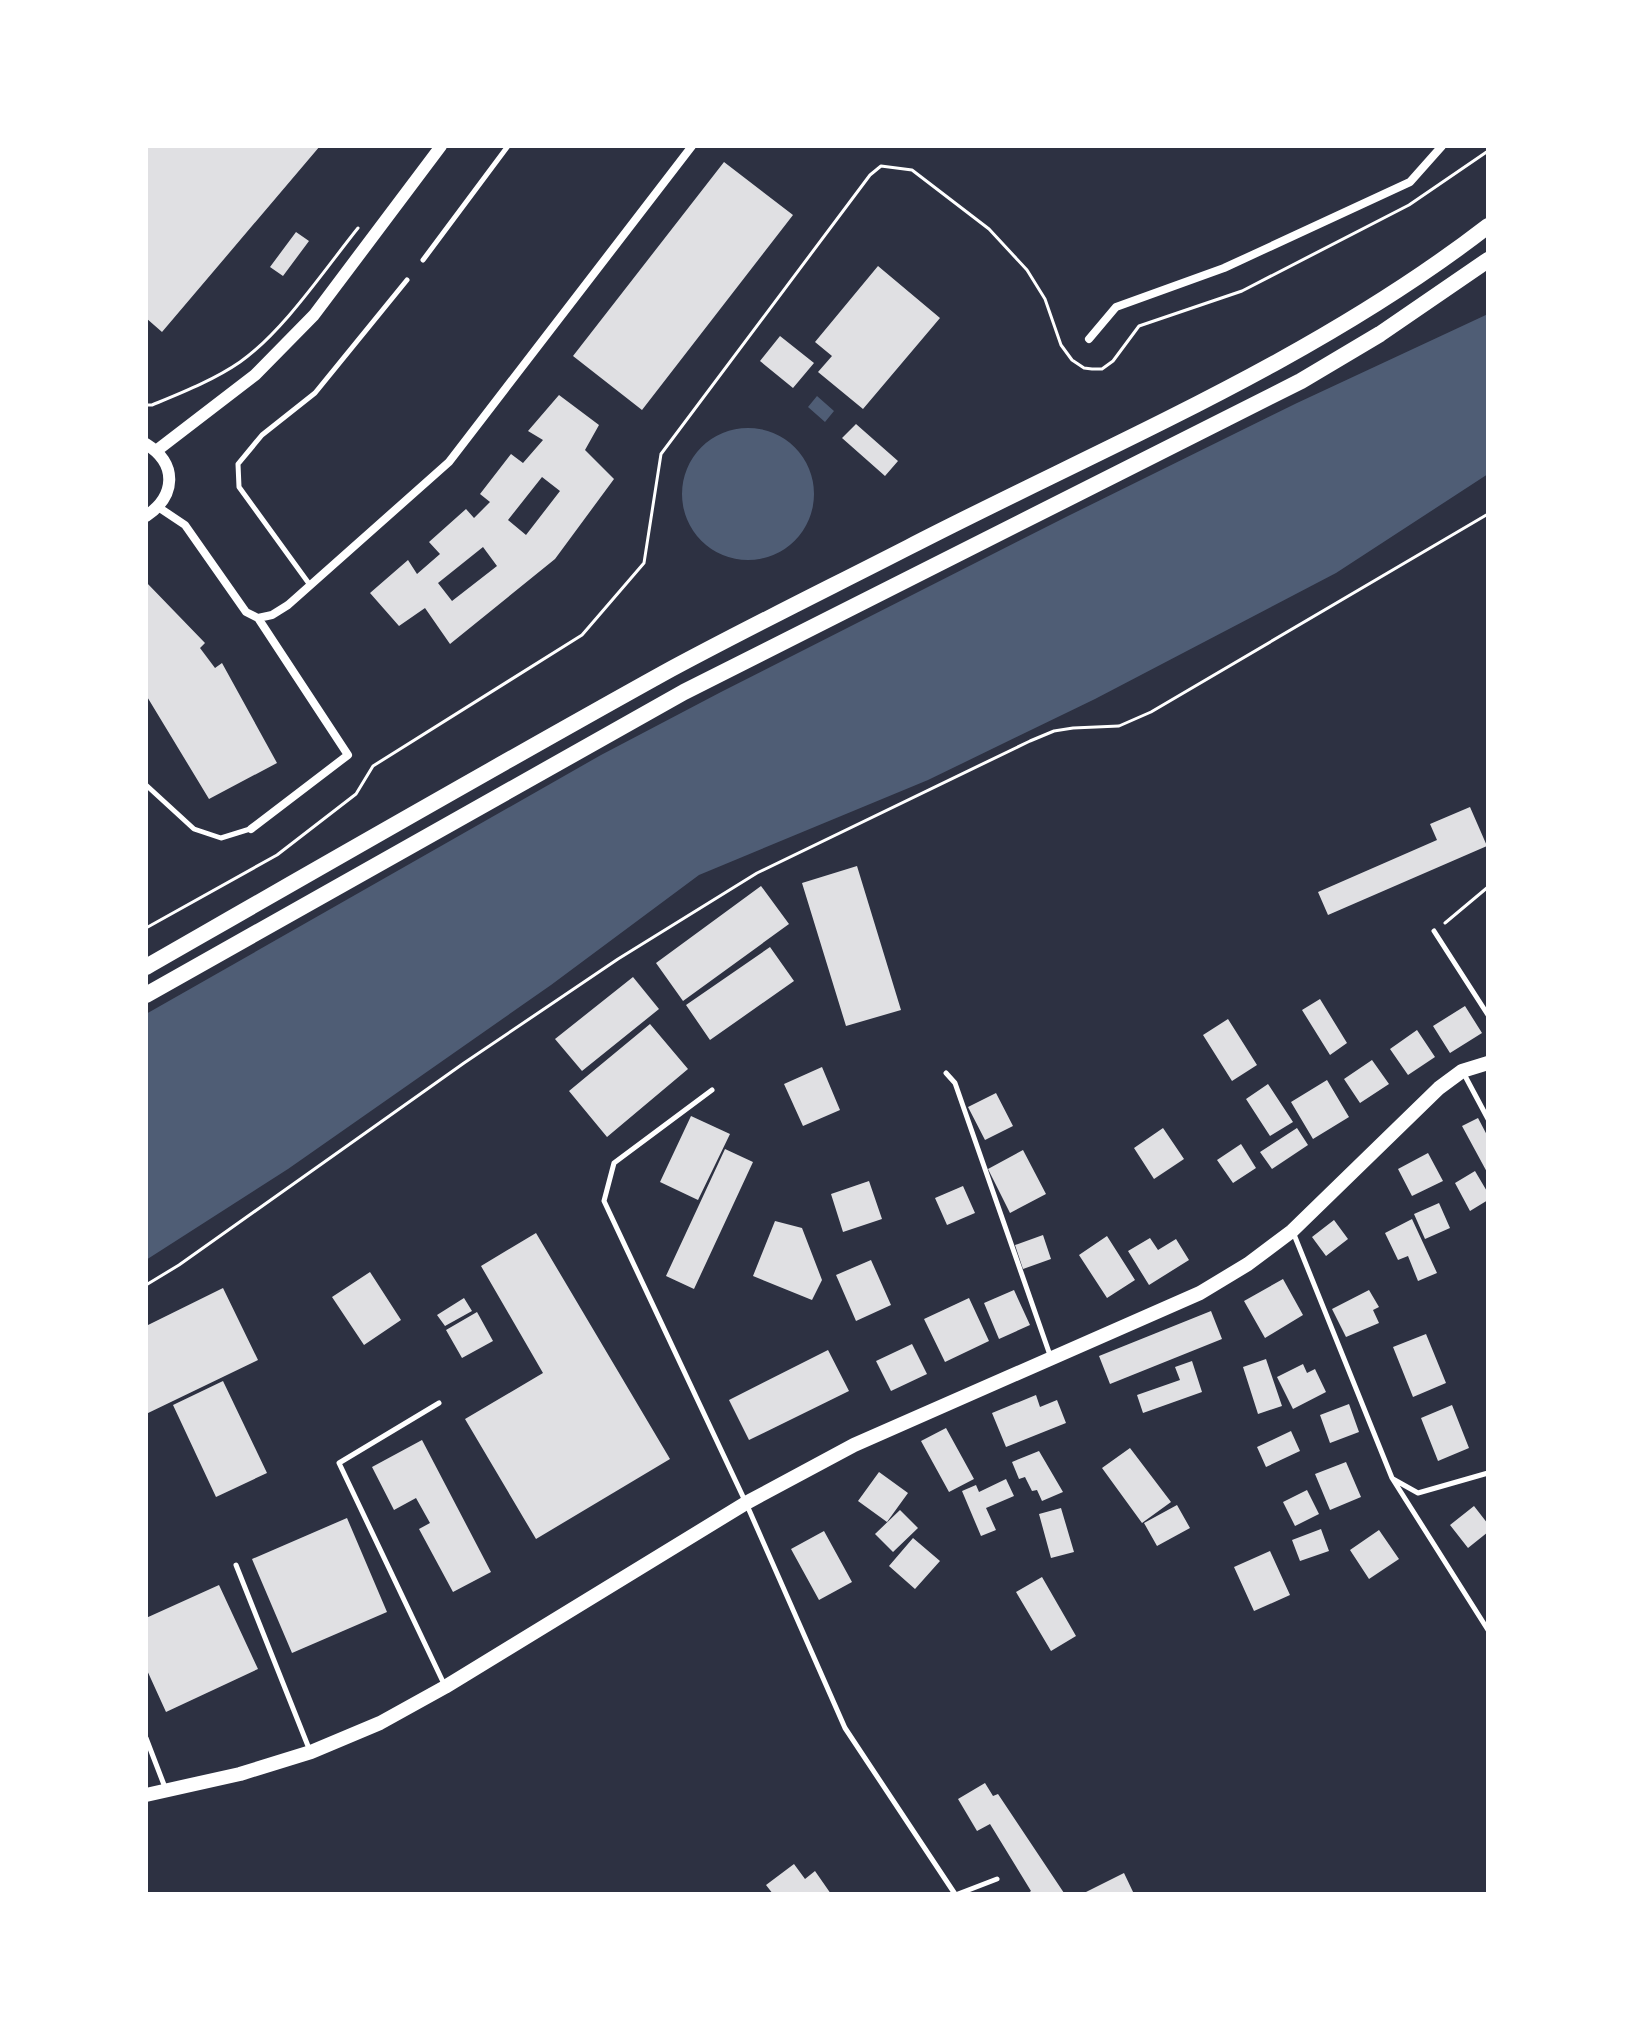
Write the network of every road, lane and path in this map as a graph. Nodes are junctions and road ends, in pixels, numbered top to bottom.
1 (441, 146) edge
2 (508, 146) edge
3 (692, 146) edge
4 (1442, 146) edge
5 (1488, 151) edge
6 (363, 220) dead end
7 (1488, 226) edge
8 (423, 260) dead end
9 (1488, 260) edge
10 (407, 280) dead end
11 (1089, 339) dead end
12 (146, 405) edge
13 (151, 448) edge
14 (158, 507) junction
15 (1488, 514) edge
16 (146, 516) edge
17 (310, 585) junction
18 (258, 618) junction
19 (146, 785) edge
20 (251, 829) joint
21 (1488, 887) edge
22 (146, 928) edge
23 (1434, 931) joint
24 (146, 967) edge
25 (146, 995) edge
26 (1488, 1015) edge
27 (1488, 1063) edge
28 (1462, 1071) junction
29 (946, 1073) dead end
30 (712, 1090) dead end
31 (1488, 1119) edge
32 (1292, 1231) junction
33 (146, 1285) edge
34 (1051, 1359) junction
35 (439, 1403) dead end
36 (1488, 1473) edge
37 (1392, 1478) junction
38 (746, 1503) junction
39 (236, 1565) dead end
40 (1488, 1630) edge
41 (445, 1687) junction
42 (146, 1738) edge
43 (311, 1752) junction
44 (166, 1791) junction
45 (146, 1795) edge
46 (997, 1879) dead end
47 (957, 1894) edge

1 - 13 street
2 - 8 lane
3 - 17 street
4 - 11 street
5 - 22 path
6 - 12 path
7 - 24 highway
9 - 25 highway
10 - 17 lane
13 - 14 street
14 - 16 street
14 - 18 street
15 - 33 path
17 - 18 street
18 - 20 street
19 - 20 lane
21 - 23 path
23 - 26 lane
27 - 28 main road
28 - 31 lane
28 - 32 main road
29 - 34 lane
30 - 38 lane
32 - 34 main road
32 - 37 lane
34 - 38 main road
35 - 41 lane
36 - 37 lane
37 - 40 lane
38 - 41 main road
38 - 47 lane
39 - 43 lane
41 - 43 main road
42 - 44 lane
43 - 44 main road
44 - 45 main road
46 - 47 lane

